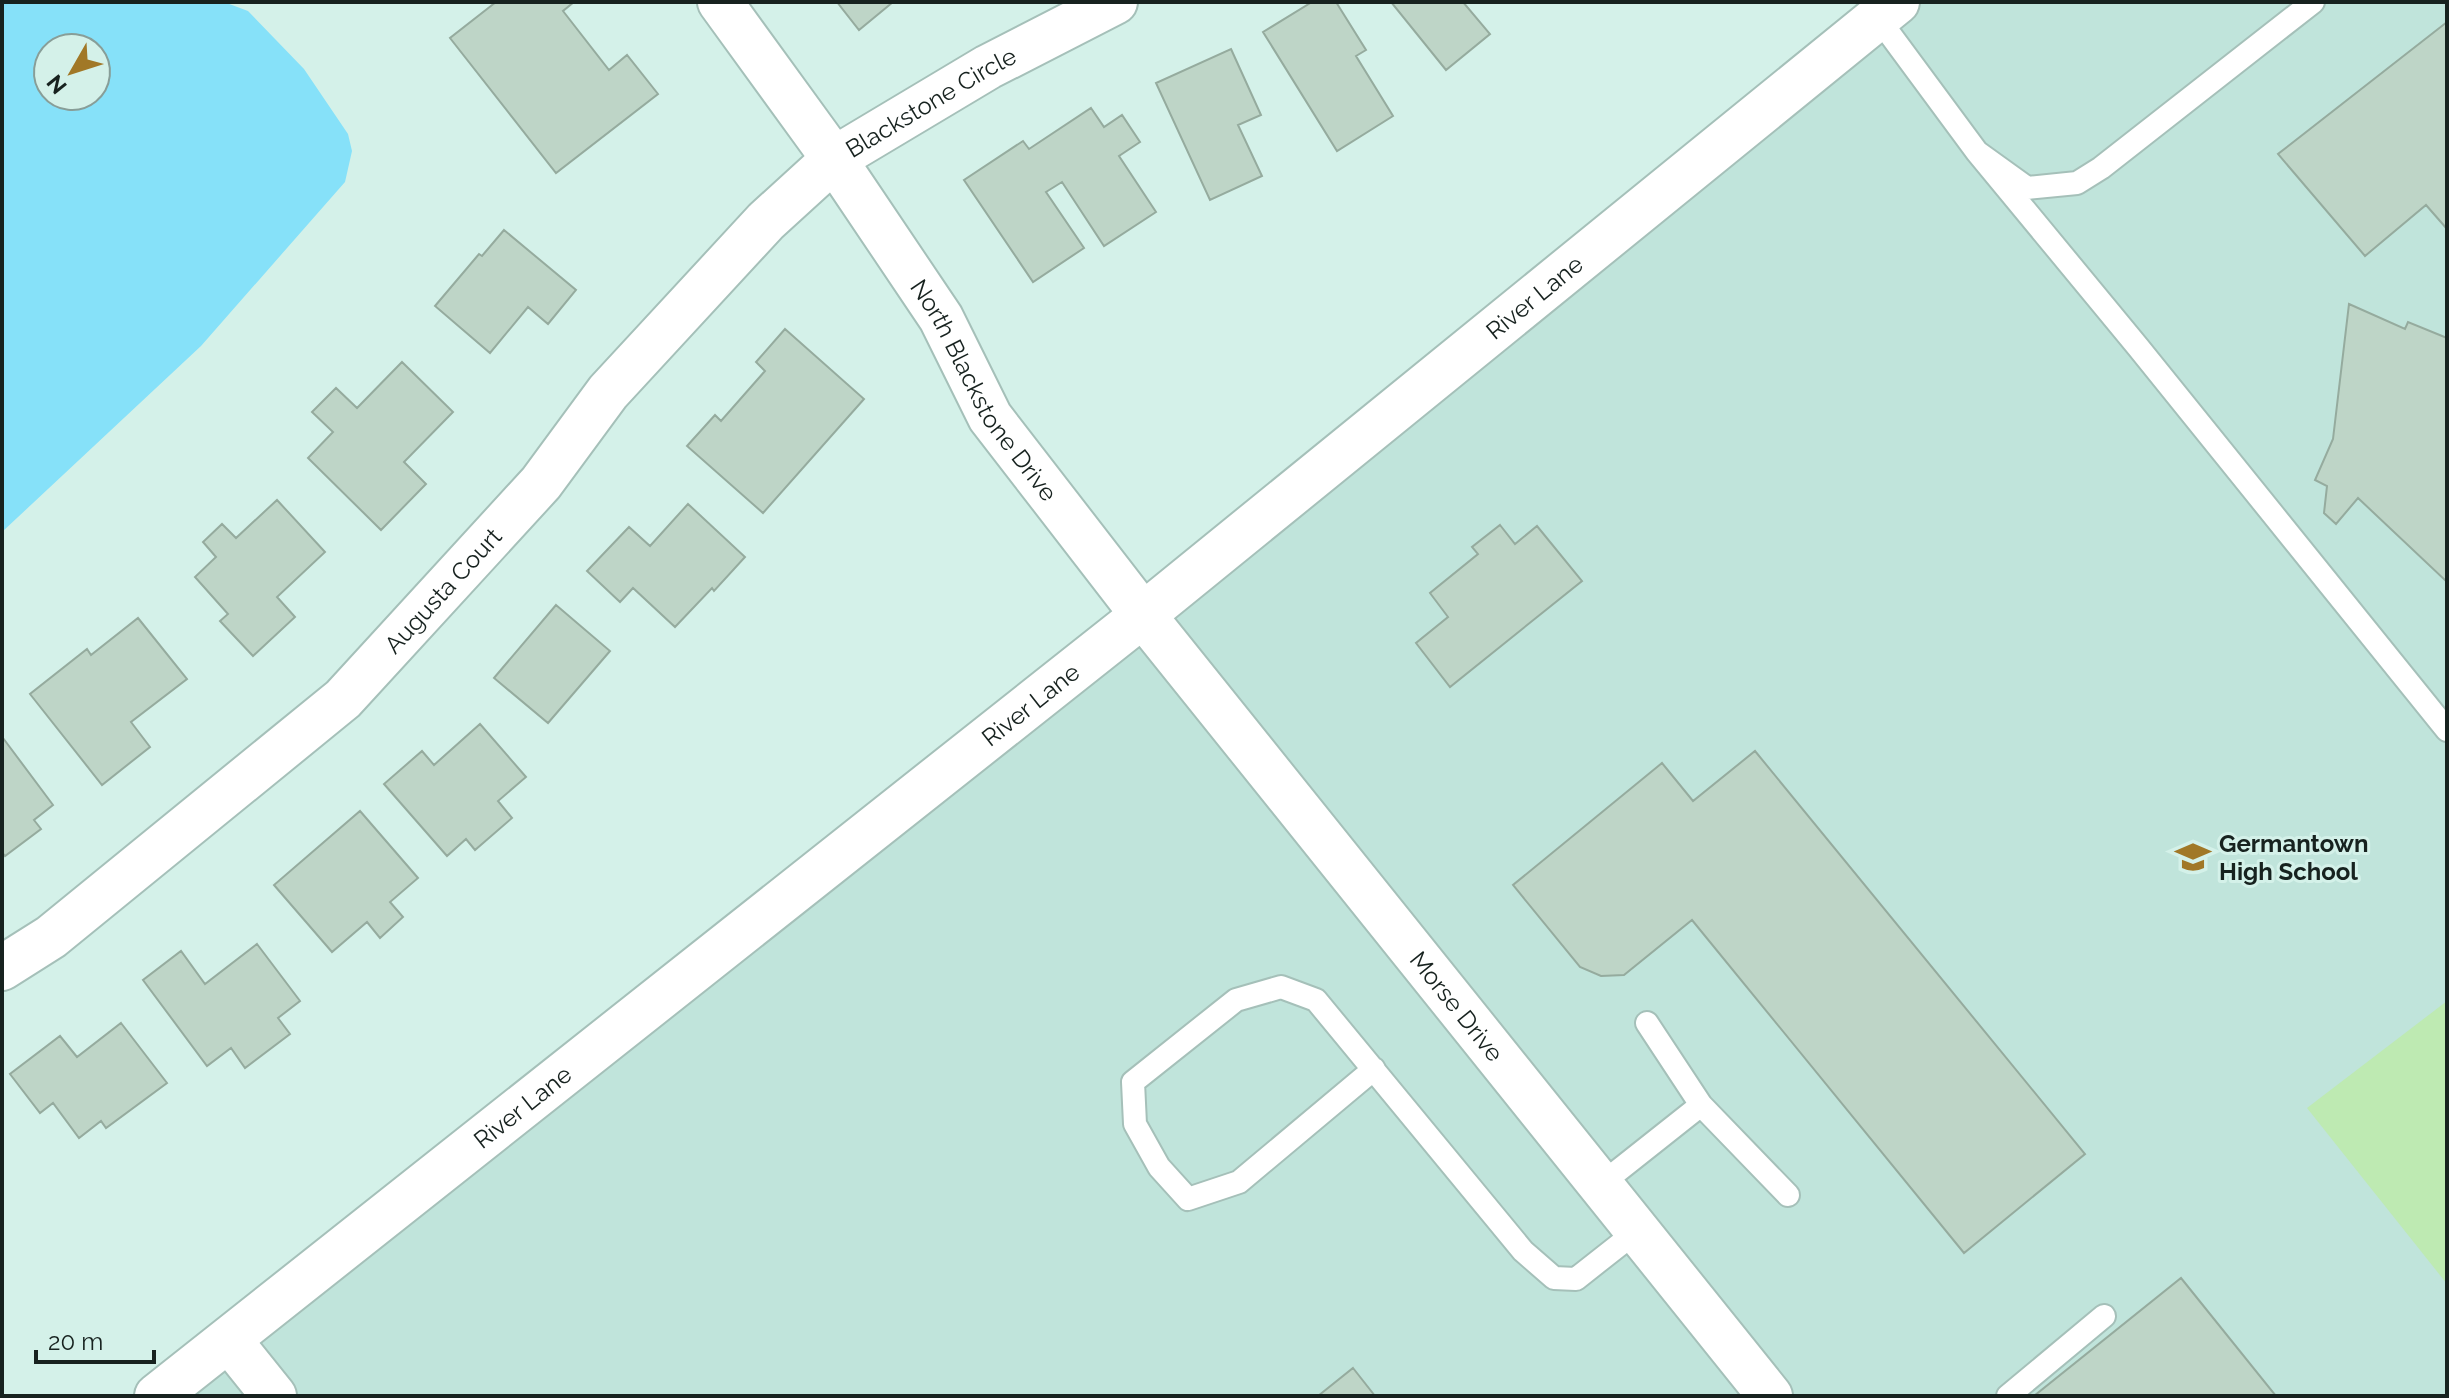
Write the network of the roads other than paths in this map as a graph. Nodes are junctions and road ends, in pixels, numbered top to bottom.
1 (720, 2) edge
2 (1115, 2) edge
3 (2313, 2) edge
4 (1888, 10) edge
5 (1977, 152) junction
6 (834, 159) junction
7 (1143, 615) junction
8 (2447, 730) edge
9 (2, 968) edge
10 (1647, 1023) dead end
11 (1374, 1069) junction
12 (1701, 1105) junction
13 (1600, 1185) junction
14 (1788, 1195) dead end
15 (1637, 1231) junction
16 (2104, 1316) dead end
17 (229, 1340) junction
18 (157, 1396) edge
19 (274, 1396) edge
20 (1770, 1396) edge
21 (2008, 1396) edge

1 - 6 street, Blackstone Circle
2 - 6 street, Blackstone Circle
3 - 5 lane
4 - 5 lane
4 - 7 street, River Lane
5 - 8 lane
6 - 7 street, North Blackstone Drive
6 - 9 street, Augusta Court
7 - 13 street, Morse Drive
7 - 17 street, River Lane
10 - 12 lane
11 - 11 lane
11 - 15 lane
12 - 13 lane
12 - 14 lane
13 - 15 street, Morse Drive
15 - 20 street, Morse Drive
16 - 21 lane
17 - 18 street, River Lane
17 - 19 street

